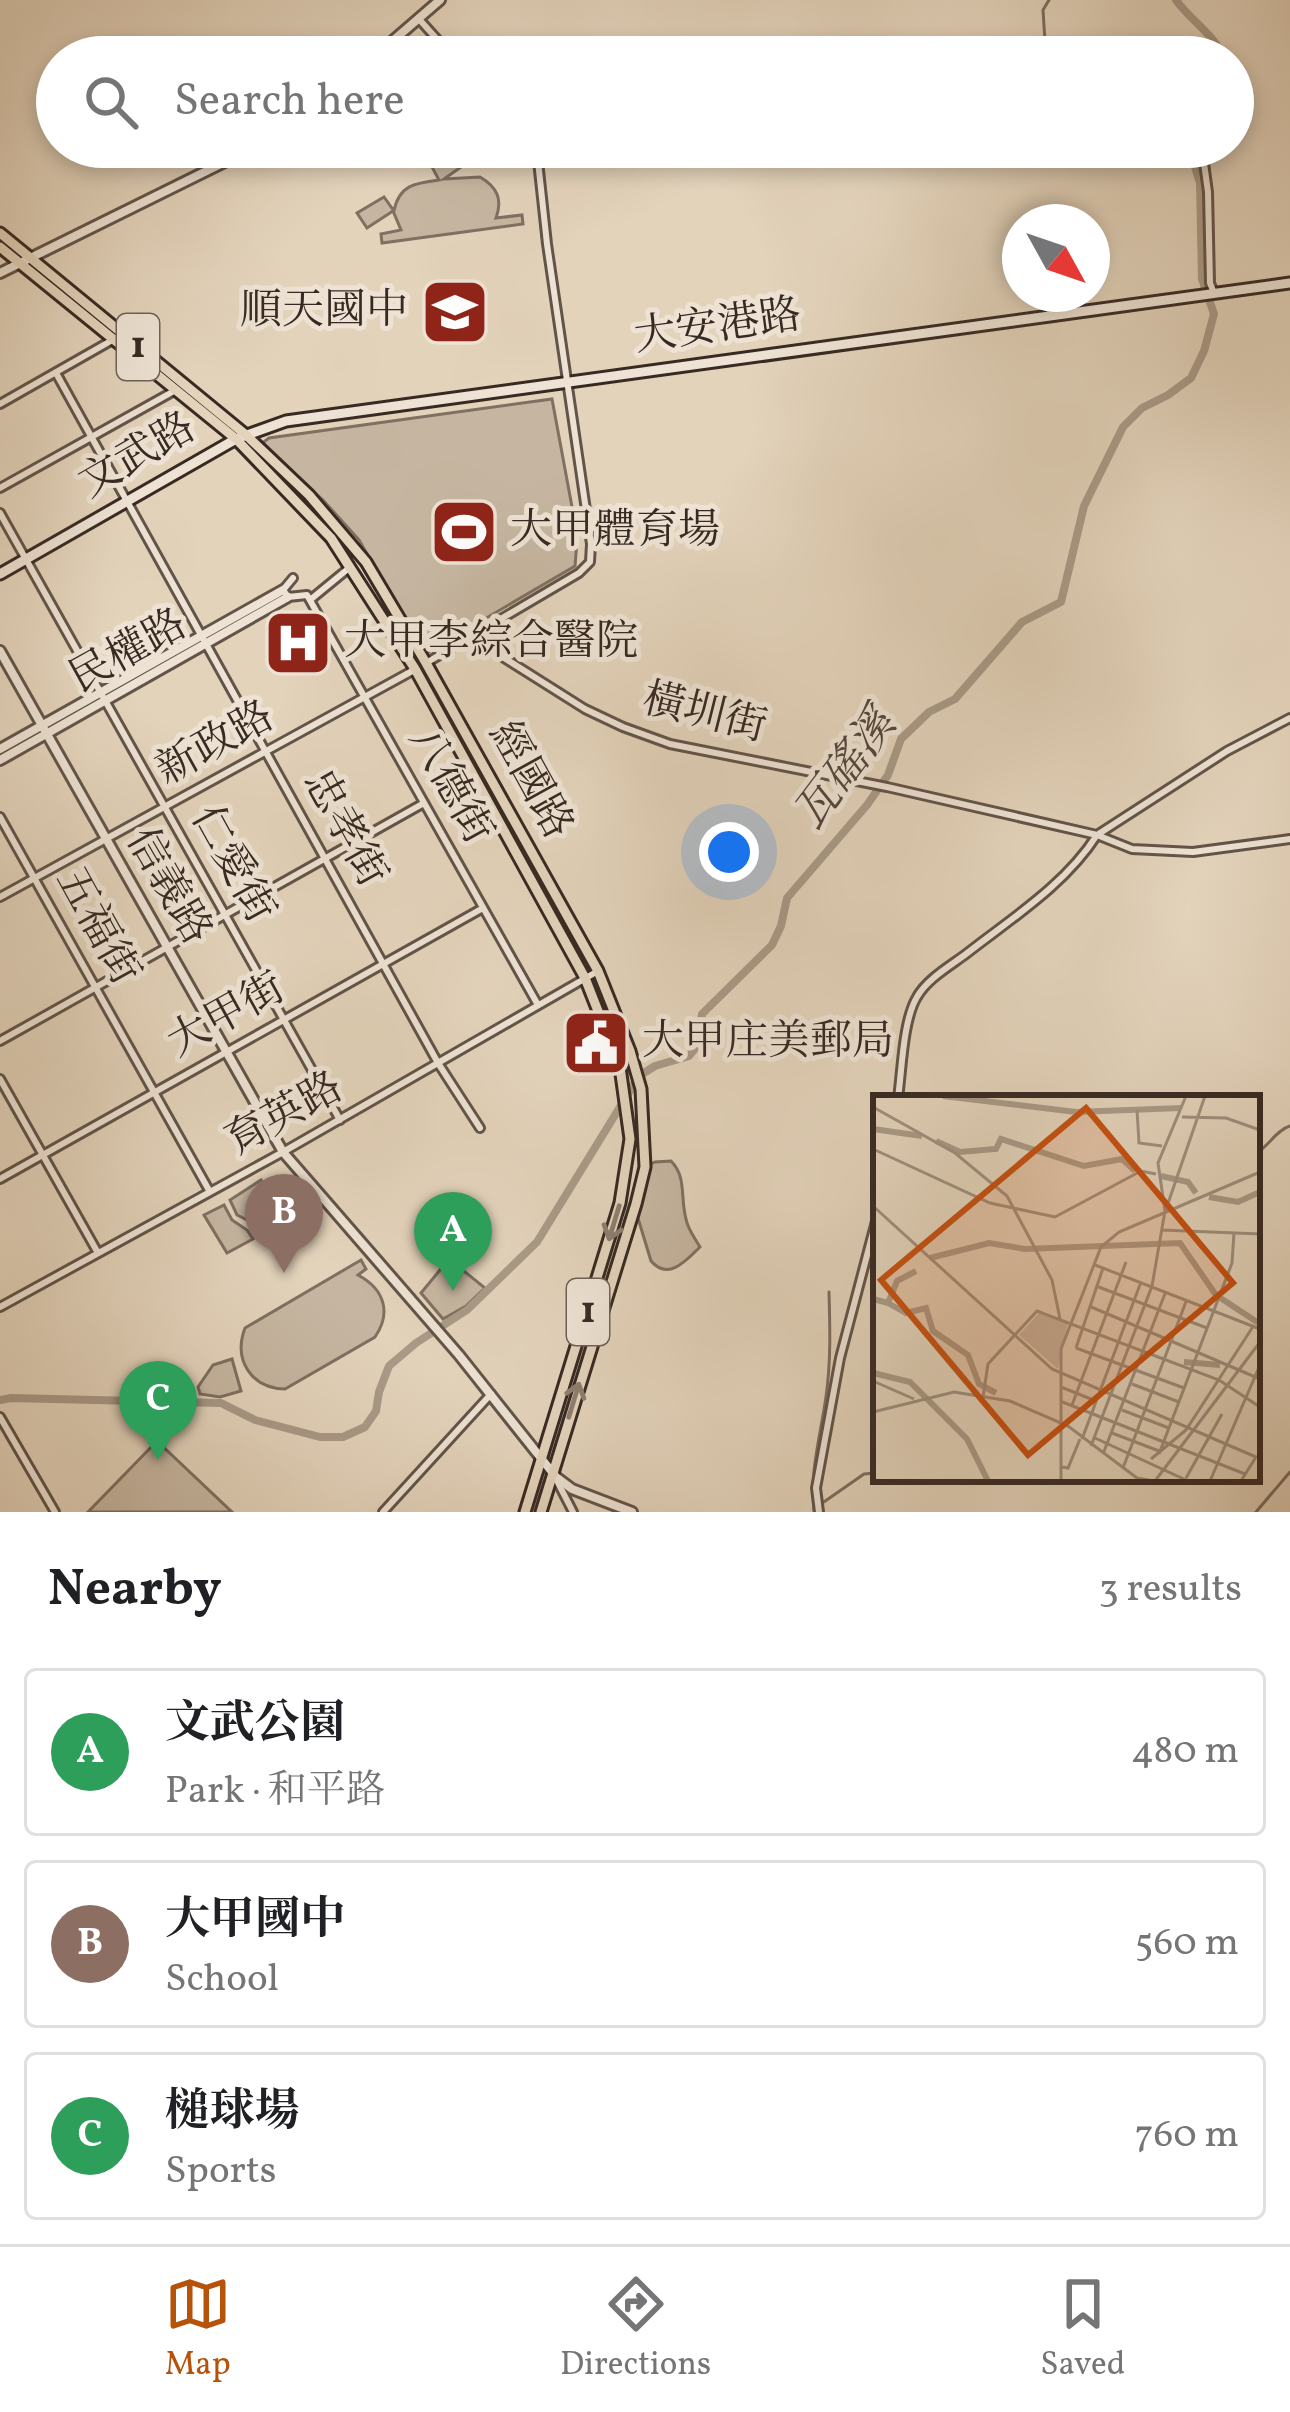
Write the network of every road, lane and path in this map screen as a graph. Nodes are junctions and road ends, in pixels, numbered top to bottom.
1 (440, 0) edge
2 (418, 18) junction
3 (398, 36) edge
4 (434, 36) edge
5 (213, 168) edge
6 (539, 168) edge
7 (1205, 168) edge
8 (0, 233) edge
9 (0, 247) edge
10 (26, 261) junction
11 (0, 273) edge
12 (1290, 283) edge
13 (1208, 294) junction
14 (117, 336) junction
15 (56, 373) junction
16 (568, 384) junction
17 (174, 391) junction
18 (0, 404) edge
19 (241, 437) junction
20 (92, 438) junction
21 (0, 488) edge
22 (127, 501) junction
23 (0, 513) edge
24 (26, 560) junction
25 (351, 566) junction
26 (0, 574) edge
27 (293, 578) dead end
28 (286, 594) junction
29 (309, 598) junction
30 (475, 635) junction
31 (204, 640) junction
32 (0, 651) edge
33 (426, 663) junction
34 (415, 669) junction
35 (364, 695) junction
36 (103, 697) junction
37 (1290, 718) edge
38 (44, 730) junction
39 (0, 749) edge
40 (266, 752) junction
41 (0, 760) edge
42 (424, 803) junction
43 (165, 807) junction
44 (0, 817) edge
45 (1097, 835) junction
46 (105, 839) junction
47 (1290, 839) edge
48 (325, 859) junction
49 (34, 878) junction
50 (0, 897) edge
51 (483, 908) junction
52 (225, 915) junction
53 (167, 947) junction
54 (383, 964) junction
55 (598, 971) junction
56 (585, 978) junction
57 (96, 988) junction
58 (538, 1005) junction
59 (284, 1020) junction
60 (0, 1041) edge
61 (226, 1052) junction
62 (438, 1063) junction
63 (0, 1079) edge
64 (154, 1092) junction
65 (898, 1095) edge
66 (340, 1120) junction
67 (480, 1128) dead end
68 (284, 1152) junction
69 (43, 1155) junction
70 (0, 1179) edge
71 (210, 1192) junction
72 (873, 1232) edge
73 (98, 1253) junction
74 (0, 1307) edge
75 (491, 1394) junction
76 (0, 1417) edge
77 (541, 1456) junction
78 (552, 1472) junction
79 (55, 1512) edge
80 (383, 1512) edge
81 (525, 1512) edge
82 (541, 1512) edge
83 (573, 1512) edge
84 (632, 1512) edge
85 (819, 1512) edge

1 - 2 street
2 - 3 street
2 - 4 street
5 - 10 street
6 - 16 street, 新政路
7 - 13 street
8 - 10 main road, 經國路 / 1
9 - 10 main road, 經國路 / 1
10 - 11 street
10 - 14 main road, 經國路 / 1
12 - 13 main road, 大安港路
13 - 16 main road, 大安港路
14 - 15 street
14 - 17 main road, 經國路 / 1
14 - 19 main road, 經國路 / 1
15 - 18 street
15 - 20 street, 忠孝街
16 - 19 main road, 大安港路
16 - 30 street, 新政路
17 - 19 main road, 經國路 / 1
17 - 20 street
19 - 22 main road, 文武路
19 - 25 main road, 經國路 / 1
19 - 33 main road, 經國路 / 1
20 - 21 street
20 - 22 street, 忠孝街
22 - 24 main road, 文武路
22 - 31 street, 忠孝街
23 - 24 street, 仁愛街
24 - 26 main road, 文武路
24 - 36 street, 仁愛街
25 - 29 street
25 - 34 main road, 經國路 / 1
27 - 28 street
28 - 29 street
28 - 31 street, 民權路
29 - 35 street, 八德街
30 - 33 street, 新政路
30 - 45 street, 橫圳街
31 - 36 street, 民權路
31 - 40 street, 忠孝街
32 - 38 street, 信義路
33 - 34 street, 新政路
33 - 55 main road, 經國路 / 1
34 - 35 street, 新政路
34 - 56 main road, 經國路 / 1
35 - 40 street, 新政路
35 - 42 street, 八德街
36 - 38 street, 民權路
36 - 43 street, 仁愛街
37 - 45 street
38 - 39 street, 民權路
38 - 41 street, 民權路
38 - 46 street, 信義路
40 - 43 street, 新政路
40 - 48 street, 忠孝街
42 - 48 street
42 - 51 street, 八德街
43 - 46 street, 新政路
43 - 52 street, 仁愛街
44 - 49 street, 五福街
45 - 47 street
45 - 65 street
46 - 49 street, 新政路
46 - 53 street, 信義路
48 - 52 street
48 - 54 street, 忠孝街
49 - 50 street, 新政路
49 - 57 street, 五福街
51 - 54 street, 大甲街
51 - 58 street, 八德街
52 - 53 street
52 - 59 street, 仁愛街
53 - 57 street
53 - 61 street, 信義路
54 - 59 street, 大甲街
54 - 62 street, 忠孝街
55 - 56 street, 育英路
78 -> 55 main road, 經國路 / 1
56 - 58 street, 育英路
56 -> 77 main road, 經國路 / 1
57 - 60 street
57 - 64 street, 五福街
58 - 62 street, 育英路
59 - 61 street, 大甲街
59 - 66 street, 仁愛街
61 - 64 street, 大甲街
61 - 68 street, 信義路
62 - 66 street, 育英路
62 - 67 street, 忠孝街
63 - 69 street
64 - 69 street, 大甲街
64 - 71 street, 五福街
66 - 68 street, 育英路
68 - 71 street, 育英路
68 - 75 street, 信義路
69 - 70 street, 大甲街
69 - 73 street
71 - 73 street, 育英路
72 - 85 street
73 - 74 street, 育英路
75 - 77 street, 信義路
75 - 80 street
76 - 79 street
77 - 78 street, 信義路
77 - 81 main road, 經國路 / 1
78 - 82 main road, 經國路 / 1
78 - 83 street
78 - 84 street

